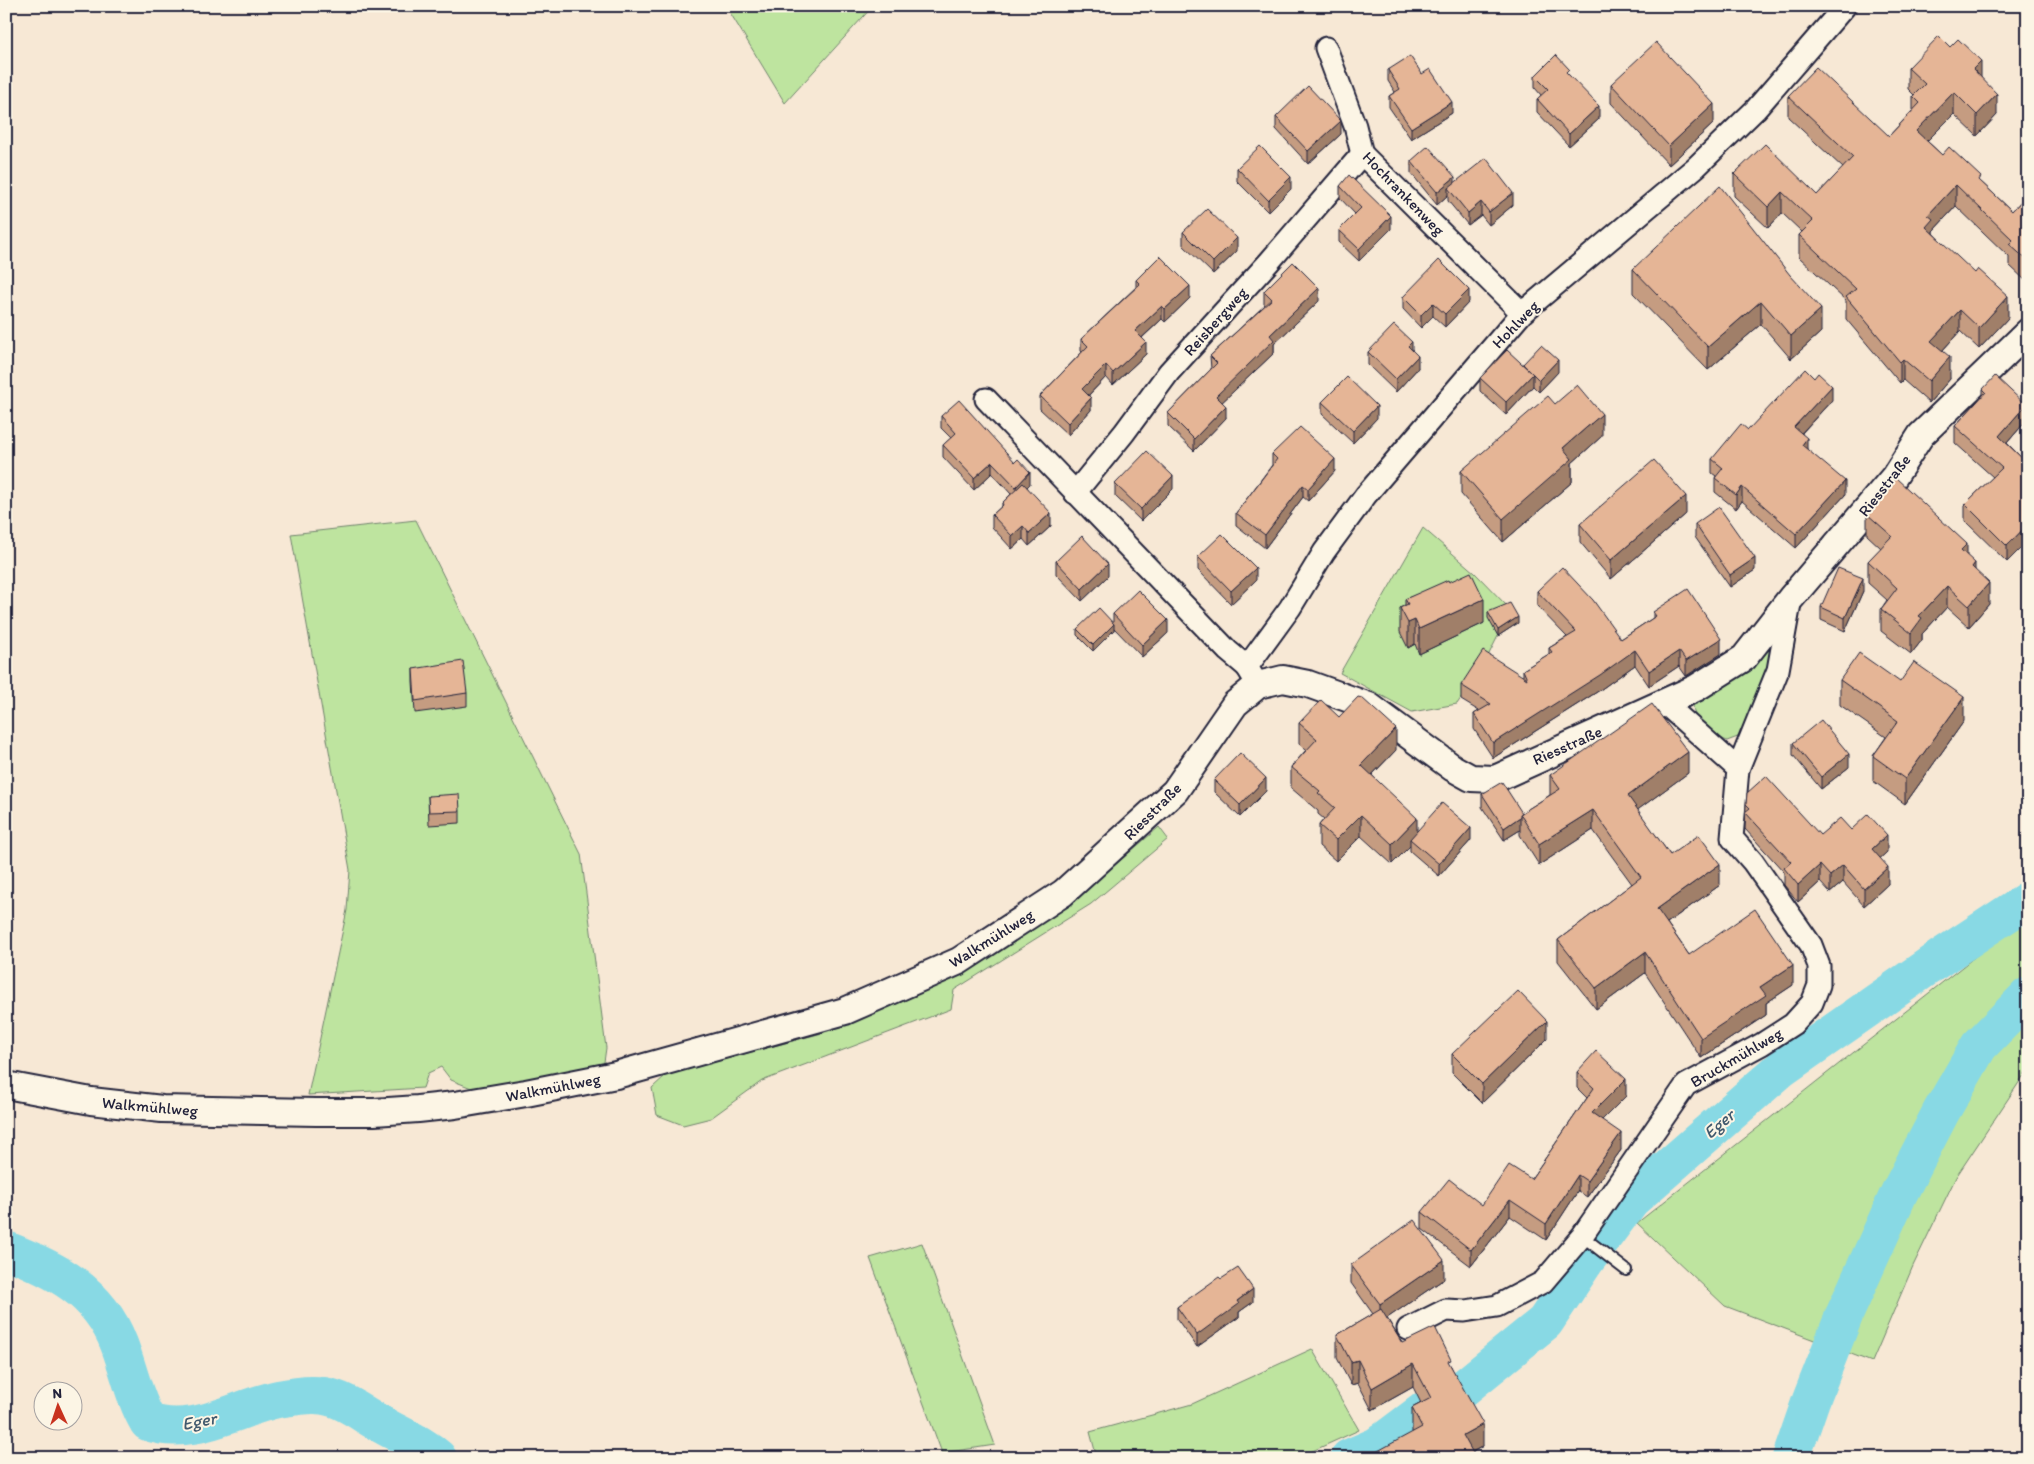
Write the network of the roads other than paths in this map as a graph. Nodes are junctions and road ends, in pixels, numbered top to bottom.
1 (1845, 6) edge
2 (1326, 48) dead end
3 (1362, 154) junction
4 (1522, 313) junction
5 (2028, 332) edge
6 (986, 399) dead end
7 (1075, 493) junction
8 (1791, 598) junction
9 (1252, 676) junction
10 (1663, 702) junction
11 (1738, 769) junction
12 (1063, 893) joint
13 (6, 1085) edge
14 (1582, 1236) junction
15 (1626, 1270) dead end
16 (1408, 1329) dead end

1 - 4 street, Hohlweg
2 - 3 street, Hochrankenweg
3 - 4 street, Hochrankenweg
3 - 7 street, Reisbergweg
4 - 9 street, Hohlweg
5 - 8 street, Riesstraße
6 - 7 street
7 - 9 street
8 - 10 street, Riesstraße
8 - 11 street, Bruckmühlweg
9 - 10 street, Riesstraße
9 - 12 street, Riesstraße
10 - 11 street
11 - 14 street, Bruckmühlweg
12 - 13 street, Walkmühlweg
14 - 15 lane
14 - 16 street, Bruckmühlweg

